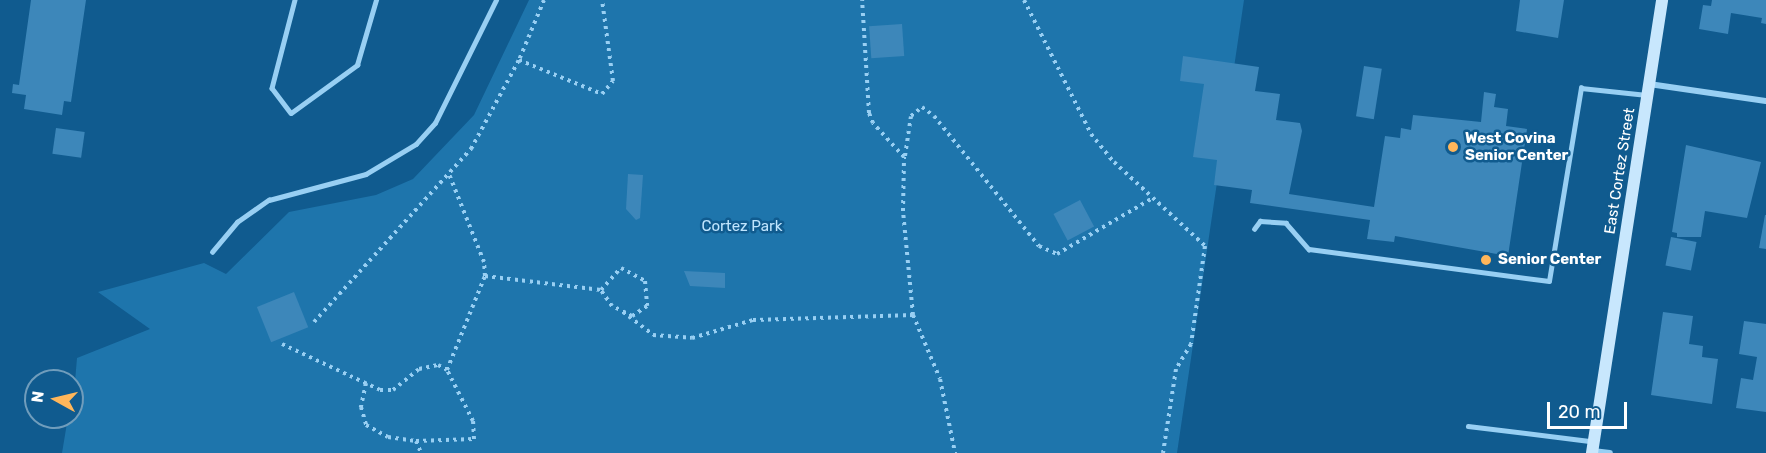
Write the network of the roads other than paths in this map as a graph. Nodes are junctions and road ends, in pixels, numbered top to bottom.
1 (296, 0) edge
2 (376, 0) edge
3 (496, 0) edge
4 (1662, 0) edge
5 (1648, 89) junction
6 (1766, 100) edge
7 (1254, 230) dead end
8 (212, 252) dead end
9 (1467, 426) dead end
10 (1593, 448) edge
11 (1610, 453) edge

1 - 2 lane
3 - 8 lane
4 - 5 street, East Cortez Street
5 - 6 street
5 - 7 lane
5 - 10 street, East Cortez Street
9 - 10 lane
10 - 11 street

